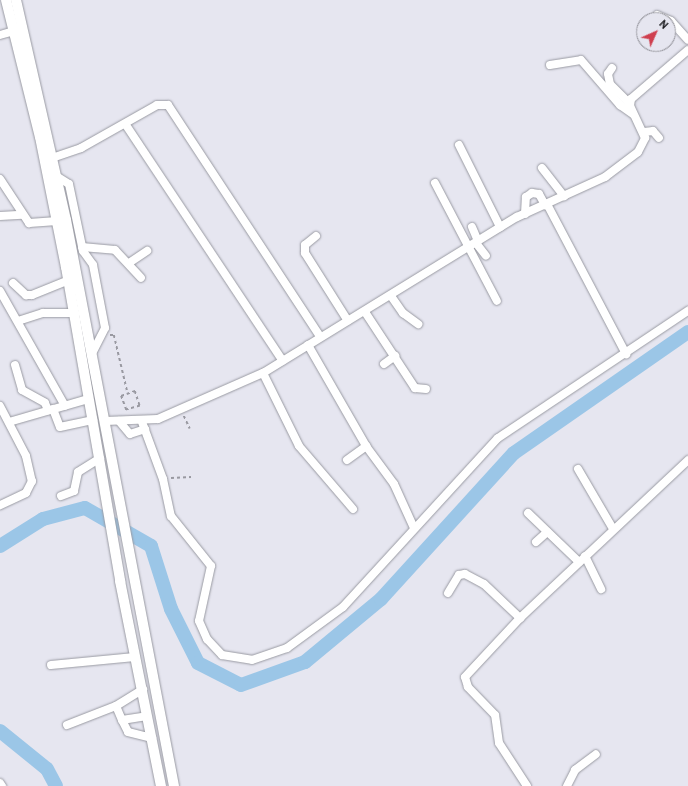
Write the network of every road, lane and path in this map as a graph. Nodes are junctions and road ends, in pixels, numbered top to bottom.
1 (6, 0) edge
2 (16, 0) edge
3 (676, 27) edge
4 (14, 31) junction
5 (0, 35) edge
6 (688, 40) edge
7 (688, 50) edge
8 (550, 65) dead end
9 (612, 68) dead end
10 (629, 103) junction
11 (633, 114) junction
12 (126, 125) junction
13 (644, 132) junction
14 (659, 138) dead end
15 (459, 145) dead end
16 (52, 158) junction
17 (542, 168) dead end
18 (56, 176) junction
19 (0, 179) edge
20 (435, 183) dead end
21 (564, 196) junction
22 (546, 204) junction
23 (525, 214) junction
24 (22, 215) junction
25 (0, 216) edge
26 (57, 221) junction
27 (472, 227) dead end
28 (500, 227) junction
29 (316, 236) dead end
30 (477, 242) junction
31 (82, 247) junction
32 (468, 247) junction
33 (147, 251) dead end
34 (486, 256) dead end
35 (129, 263) junction
36 (141, 278) dead end
37 (69, 280) junction
38 (14, 283) dead end
39 (0, 290) edge
40 (391, 296) junction
41 (497, 301) dead end
42 (688, 311) edge
43 (365, 312) junction
44 (75, 313) junction
45 (18, 321) junction
46 (348, 321) junction
47 (418, 324) dead end
48 (114, 335) dead end
49 (320, 336) junction
50 (308, 345) junction
51 (92, 353) junction
52 (626, 354) junction
53 (395, 356) junction
54 (283, 361) junction
55 (384, 364) dead end
56 (15, 365) dead end
57 (263, 373) junction
58 (426, 389) dead end
59 (128, 394) junction
60 (88, 399) junction
61 (0, 406) edge
62 (65, 406) junction
63 (51, 409) junction
64 (182, 410) junction
65 (93, 420) junction
66 (105, 420) junction
67 (119, 421) junction
68 (9, 422) junction
69 (144, 425) junction
70 (190, 429) dead end
71 (366, 446) junction
72 (100, 458) junction
73 (347, 460) dead end
74 (688, 460) edge
75 (578, 469) dead end
76 (191, 477) dead end
77 (163, 479) junction
78 (61, 496) dead end
79 (0, 504) edge
80 (353, 510) dead end
81 (528, 513) dead end
82 (414, 528) junction
83 (613, 529) junction
84 (547, 532) junction
85 (536, 542) dead end
86 (582, 559) junction
87 (601, 589) dead end
88 (448, 593) dead end
89 (520, 618) junction
90 (134, 657) junction
91 (51, 665) dead end
92 (143, 689) junction
93 (116, 706) junction
94 (147, 716) junction
95 (122, 720) junction
96 (67, 725) dead end
97 (152, 738) junction
98 (596, 754) dead end
99 (0, 783) edge
100 (2, 786) edge
101 (162, 786) edge
102 (174, 786) edge
103 (527, 786) edge
104 (567, 786) edge

1 - 4 main road
2 - 16 main road
3 - 6 street
4 - 5 street
4 - 26 main road
7 - 10 street
8 - 11 street
9 - 10 street
10 - 11 street
11 - 13 street
12 - 16 street
12 - 49 street
12 - 54 street
13 - 14 street
13 - 21 street
15 - 28 street
16 - 18 main road
17 - 21 street
18 - 31 street
18 - 51 main road
19 - 24 street
20 - 32 street
21 - 22 street
22 - 23 street
22 - 23 street
22 - 52 street
23 - 28 street
24 - 25 street
24 - 26 street
26 - 37 main road
27 - 30 street
28 - 30 street
29 - 46 street
30 - 32 street
30 - 34 street
31 - 35 street
31 - 51 street
32 - 40 street
32 - 41 street
33 - 35 street
35 - 36 street
37 - 38 street
37 - 44 main road
39 - 45 street
40 - 43 street
40 - 47 street
42 - 52 street
43 - 46 street
43 - 53 street
44 - 45 street
44 - 60 main road
45 - 62 street
46 - 49 street
48 - 59 path
49 - 50 street
50 - 54 street
50 - 71 street
51 - 66 main road
52 - 82 street
53 - 55 street
53 - 58 street
54 - 57 street
56 - 63 street
57 - 64 street
57 - 80 street
59 - 59 path
60 - 62 street
60 - 65 main road
61 - 68 street
62 - 63 street
63 - 65 street
63 - 68 street
64 - 69 street
64 - 70 path
65 - 72 main road
66 - 67 street
66 - 102 main road
67 - 69 street
67 - 69 street
68 - 79 street
69 - 77 street
71 - 73 street
71 - 82 street
72 - 78 street
72 - 90 main road
74 - 83 street
75 - 83 street
76 - 77 path
77 - 82 street
81 - 84 street
83 - 86 street
84 - 85 street
84 - 86 street
86 - 87 street
86 - 89 street
88 - 89 street
89 - 103 street
90 - 91 street
90 - 92 main road
92 - 93 street
92 - 94 main road
93 - 95 street
93 - 96 street
94 - 95 street
94 - 97 main road
95 - 97 street
97 - 101 main road
98 - 104 street
99 - 100 street

